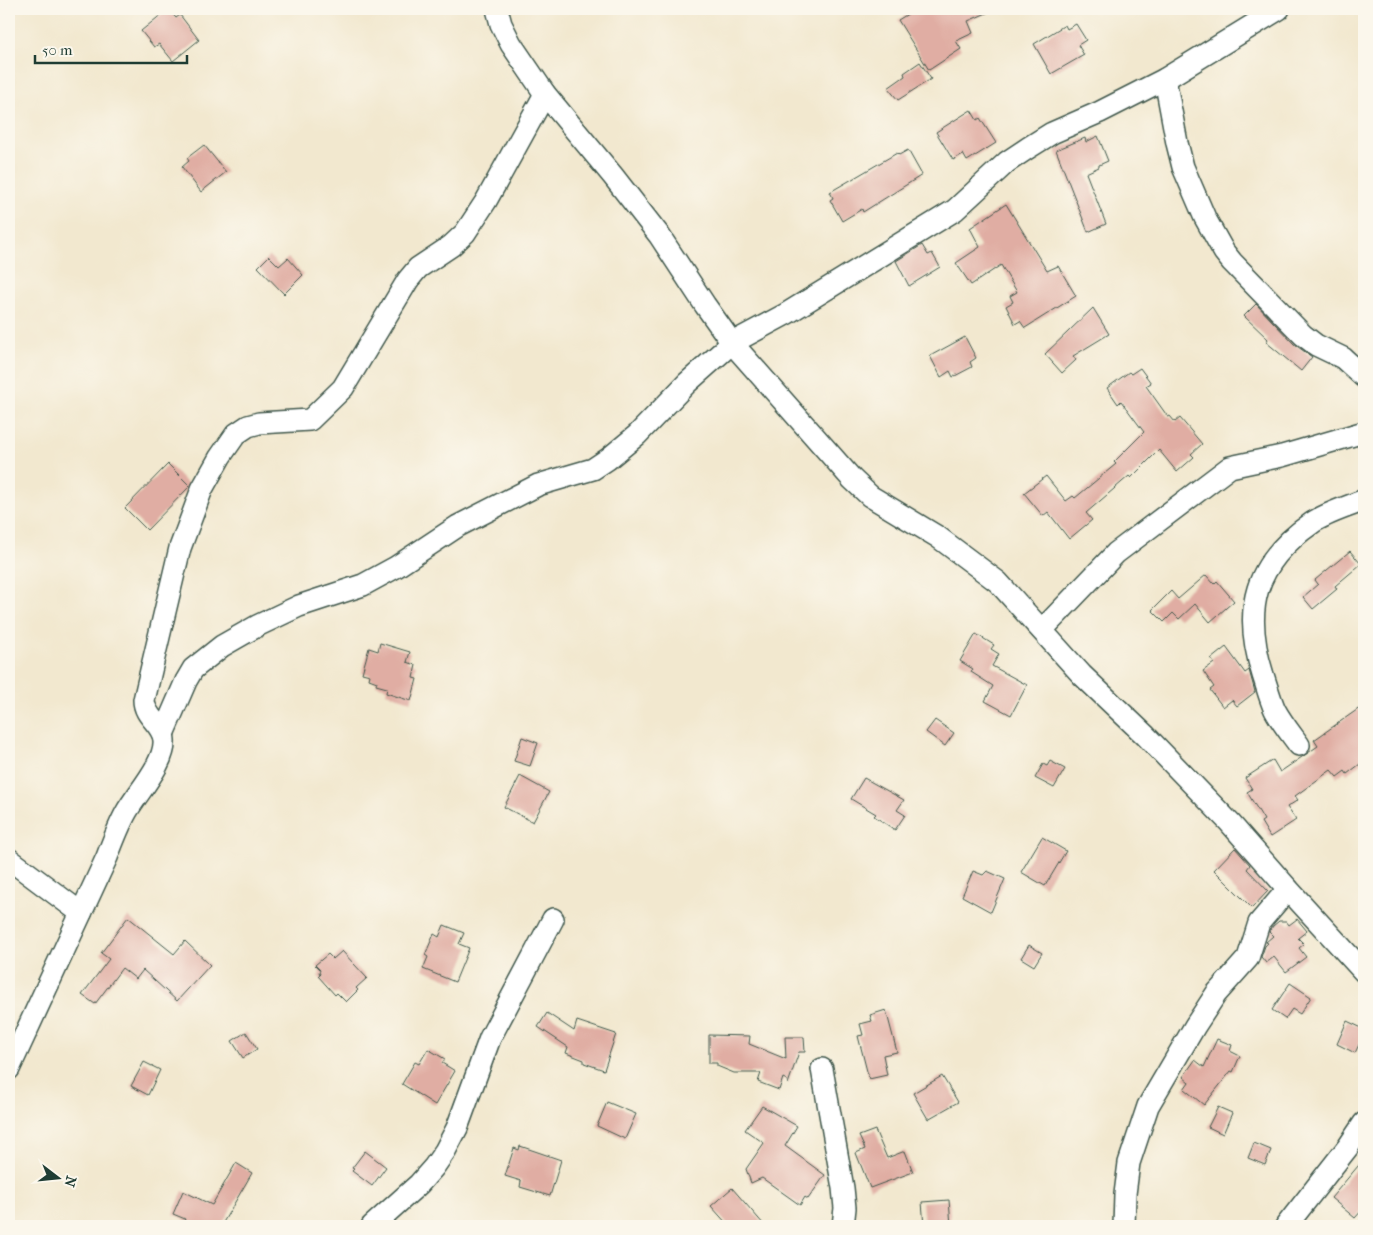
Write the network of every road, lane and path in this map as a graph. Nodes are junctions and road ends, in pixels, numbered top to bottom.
1 (497, 9) edge
2 (1279, 9) edge
3 (1165, 79) junction
4 (545, 94) junction
5 (732, 343) junction
6 (1364, 377) edge
7 (1364, 432) edge
8 (1364, 500) edge
9 (1042, 630) junction
10 (163, 734) junction
11 (1299, 745) dead end
12 (9, 859) edge
13 (1288, 889) junction
14 (81, 914) junction
15 (553, 919) dead end
16 (1364, 972) edge
17 (9, 1069) edge
18 (822, 1069) dead end
19 (1364, 1123) edge
20 (372, 1226) edge
21 (843, 1226) edge
22 (1124, 1226) edge
23 (1286, 1226) edge

1 - 4 street
2 - 3 street
3 - 5 street
3 - 6 street
4 - 5 street
4 - 10 street
5 - 9 street
5 - 10 street
7 - 9 street
8 - 11 street
9 - 13 street
10 - 14 street
12 - 14 street
13 - 16 street
13 - 22 street
14 - 17 street
15 - 20 street
18 - 21 street
19 - 23 street

